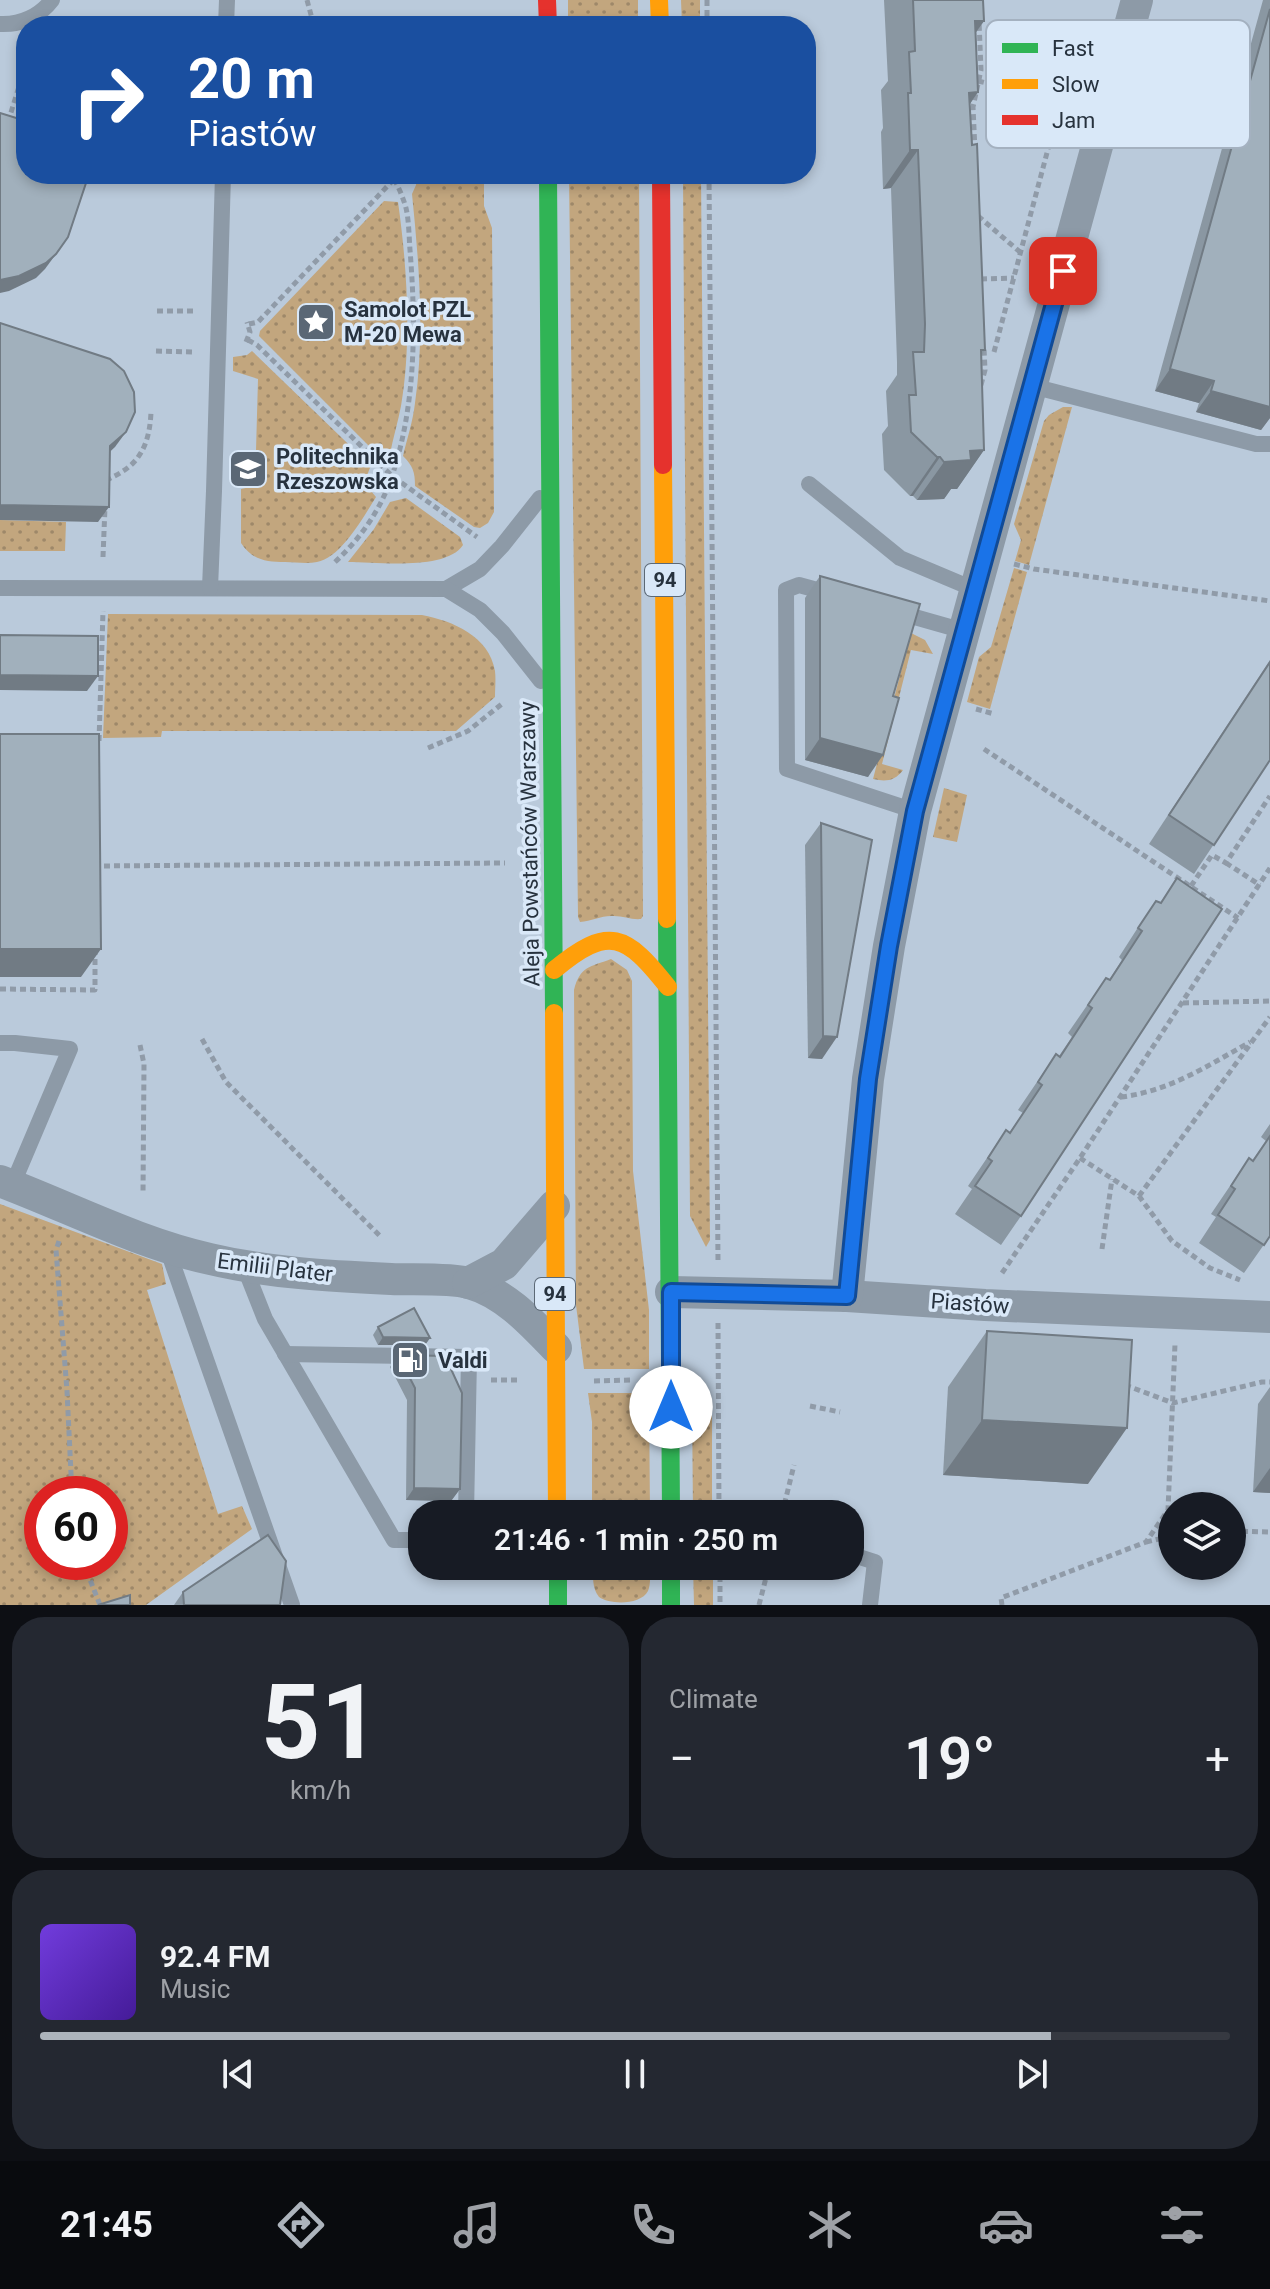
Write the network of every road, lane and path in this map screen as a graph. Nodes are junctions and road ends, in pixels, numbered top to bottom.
1 (52, 0) edge
2 (1137, 0) edge
3 (979, 14) edge
4 (34, 16) edge
5 (1132, 20) edge
6 (978, 81) junction
7 (986, 83) edge
8 (16, 96) edge
9 (6, 127) edge
10 (1048, 148) edge
11 (1097, 148) edge
12 (975, 154) edge
13 (223, 184) edge
14 (387, 184) edge
15 (398, 184) edge
16 (548, 184) edge
17 (661, 184) edge
18 (709, 184) edge
19 (978, 201) edge
20 (1021, 252) junction
21 (981, 265) edge
22 (1014, 278) junction
23 (157, 311) dead end
24 (184, 311) dead end
25 (249, 324) dead end
26 (984, 338) edge
27 (248, 340) dead end
28 (156, 351) dead end
29 (183, 352) dead end
30 (994, 352) dead end
31 (1032, 386) junction
32 (979, 396) edge
33 (151, 412) dead end
34 (1270, 444) edge
35 (392, 476) junction
36 (809, 484) dead end
37 (550, 485) junction
38 (106, 488) edge
39 (106, 497) edge
40 (489, 529) dead end
41 (103, 557) dead end
42 (1015, 565) dead end
43 (332, 566) dead end
44 (0, 588) edge
45 (210, 588) junction
46 (446, 589) junction
47 (976, 590) junction
48 (844, 598) edge
49 (1270, 601) edge
50 (874, 606) edge
51 (104, 608) dead end
52 (964, 631) junction
53 (551, 694) junction
54 (503, 703) dead end
55 (99, 746) edge
56 (428, 748) dead end
57 (984, 749) dead end
58 (1270, 796) edge
59 (915, 811) junction
60 (97, 851) edge
61 (505, 863) dead end
62 (1226, 863) junction
63 (89, 866) edge
64 (97, 866) junction
65 (1270, 868) edge
66 (1260, 885) junction
67 (1191, 886) junction
68 (1238, 918) junction
69 (96, 943) edge
70 (554, 970) junction
71 (668, 987) junction
72 (0, 989) edge
73 (1270, 1001) edge
74 (1182, 1003) junction
75 (1270, 1017) edge
76 (202, 1039) dead end
77 (1254, 1040) junction
78 (0, 1043) edge
79 (140, 1045) dead end
80 (1120, 1097) junction
81 (1080, 1158) junction
82 (1112, 1179) junction
83 (6, 1184) edge
84 (143, 1194) dead end
85 (1139, 1196) junction
86 (554, 1206) junction
87 (68, 1209) junction
88 (380, 1236) dead end
89 (167, 1246) junction
90 (1102, 1249) dead end
91 (244, 1266) junction
92 (468, 1283) junction
93 (1250, 1284) dead end
94 (671, 1292) junction
95 (718, 1294) junction
96 (847, 1296) junction
97 (985, 1305) junction
98 (1270, 1317) edge
99 (1175, 1340) dead end
100 (556, 1348) junction
101 (285, 1354) junction
102 (521, 1380) dead end
103 (633, 1380) dead end
104 (1113, 1380) edge
105 (469, 1381) junction
106 (586, 1381) dead end
107 (1270, 1382) edge
108 (1173, 1403) junction
109 (810, 1406) dead end
110 (840, 1412) dead end
111 (794, 1465) dead end
112 (71, 1476) edge
113 (466, 1500) edge
114 (557, 1500) edge
115 (671, 1500) edge
116 (719, 1500) edge
117 (785, 1500) edge
118 (1246, 1531) edge
119 (1270, 1532) edge
120 (1158, 1539) edge
121 (408, 1540) edge
122 (1146, 1542) junction
123 (864, 1558) edge
124 (90, 1580) edge
125 (667, 1580) edge
126 (671, 1580) edge
127 (720, 1580) edge
128 (765, 1580) edge
129 (558, 1598) edge
130 (100, 1605) edge
131 (292, 1605) edge
132 (571, 1605) edge
133 (658, 1605) edge
134 (671, 1605) edge
135 (720, 1605) edge
136 (759, 1605) edge
137 (870, 1605) edge
138 (1002, 1605) edge

1 - 4 lane
2 - 5 street
3 - 6 path
6 - 7 path
6 - 12 path
8 - 9 path
10 - 20 path
11 - 31 street
13 - 45 lane
14 - 25 path
15 - 35 path
16 - 37 main road, Aleja Powstańców Warszawy / 94
17 - 71 main road, 94
18 - 95 path
19 - 20 path
20 - 22 path
21 - 22 path
22 - 30 path
23 - 24 path
26 - 32 path
27 - 35 path
28 - 29 path
31 - 34 lane
31 - 47 street
33 - 38 path
35 - 40 path
35 - 43 path
36 - 47 lane
37 - 46 lane
37 - 53 main road, Aleja Powstańców Warszawy / 94
39 - 41 path
42 - 49 path
44 - 45 lane
45 - 46 lane
46 - 53 lane
47 - 52 street
48 - 59 lane
50 - 52 lane
51 - 55 path
52 - 59 street
53 - 70 main road, Aleja Powstańców Warszawy / 94
54 - 56 path
57 - 67 path
58 - 62 path
59 - 96 street
60 - 64 path
61 - 64 path
62 - 66 path
62 - 67 path
63 - 64 path
65 - 66 path
66 - 68 path
67 - 68 path
68 - 74 path
69 - 72 path
70 - 71 main road
70 - 86 main road, Aleja Powstańców Warszawy / 94
71 - 94 main road, 94
73 - 74 path
74 - 80 path
75 - 77 path
76 - 88 path
77 - 80 path
77 - 85 path
78 - 83 lane
79 - 84 path
80 - 81 path
81 - 82 path
81 - 97 path
82 - 85 path
82 - 90 path
83 - 87 street, Emilii Plater
85 - 93 path
86 - 92 street
86 - 100 main road, Aleja Powstańców Warszawy / 94
87 - 89 street, Emilii Plater
87 - 112 path
89 - 91 street, Emilii Plater
89 - 131 lane
91 - 92 street, Emilii Plater
91 - 101 lane
92 - 100 street, Emilii Plater
94 - 95 street, Piastów
94 - 115 main road, 94
95 - 96 street, Piastów
95 - 116 path
96 - 97 street, Piastów
97 - 98 street, Piastów
99 - 108 path
100 - 114 main road, Aleja Powstańców Warszawy / 94
101 - 105 lane
101 - 121 lane
102 - 105 path
103 - 106 path
104 - 108 path
105 - 113 lane
107 - 108 path
108 - 122 path
109 - 110 path
111 - 117 path
118 - 119 path
120 - 122 path
122 - 138 path
123 - 137 lane
124 - 130 path
125 - 133 main road
126 - 134 main road
127 - 135 path
128 - 136 path
129 - 132 main road

